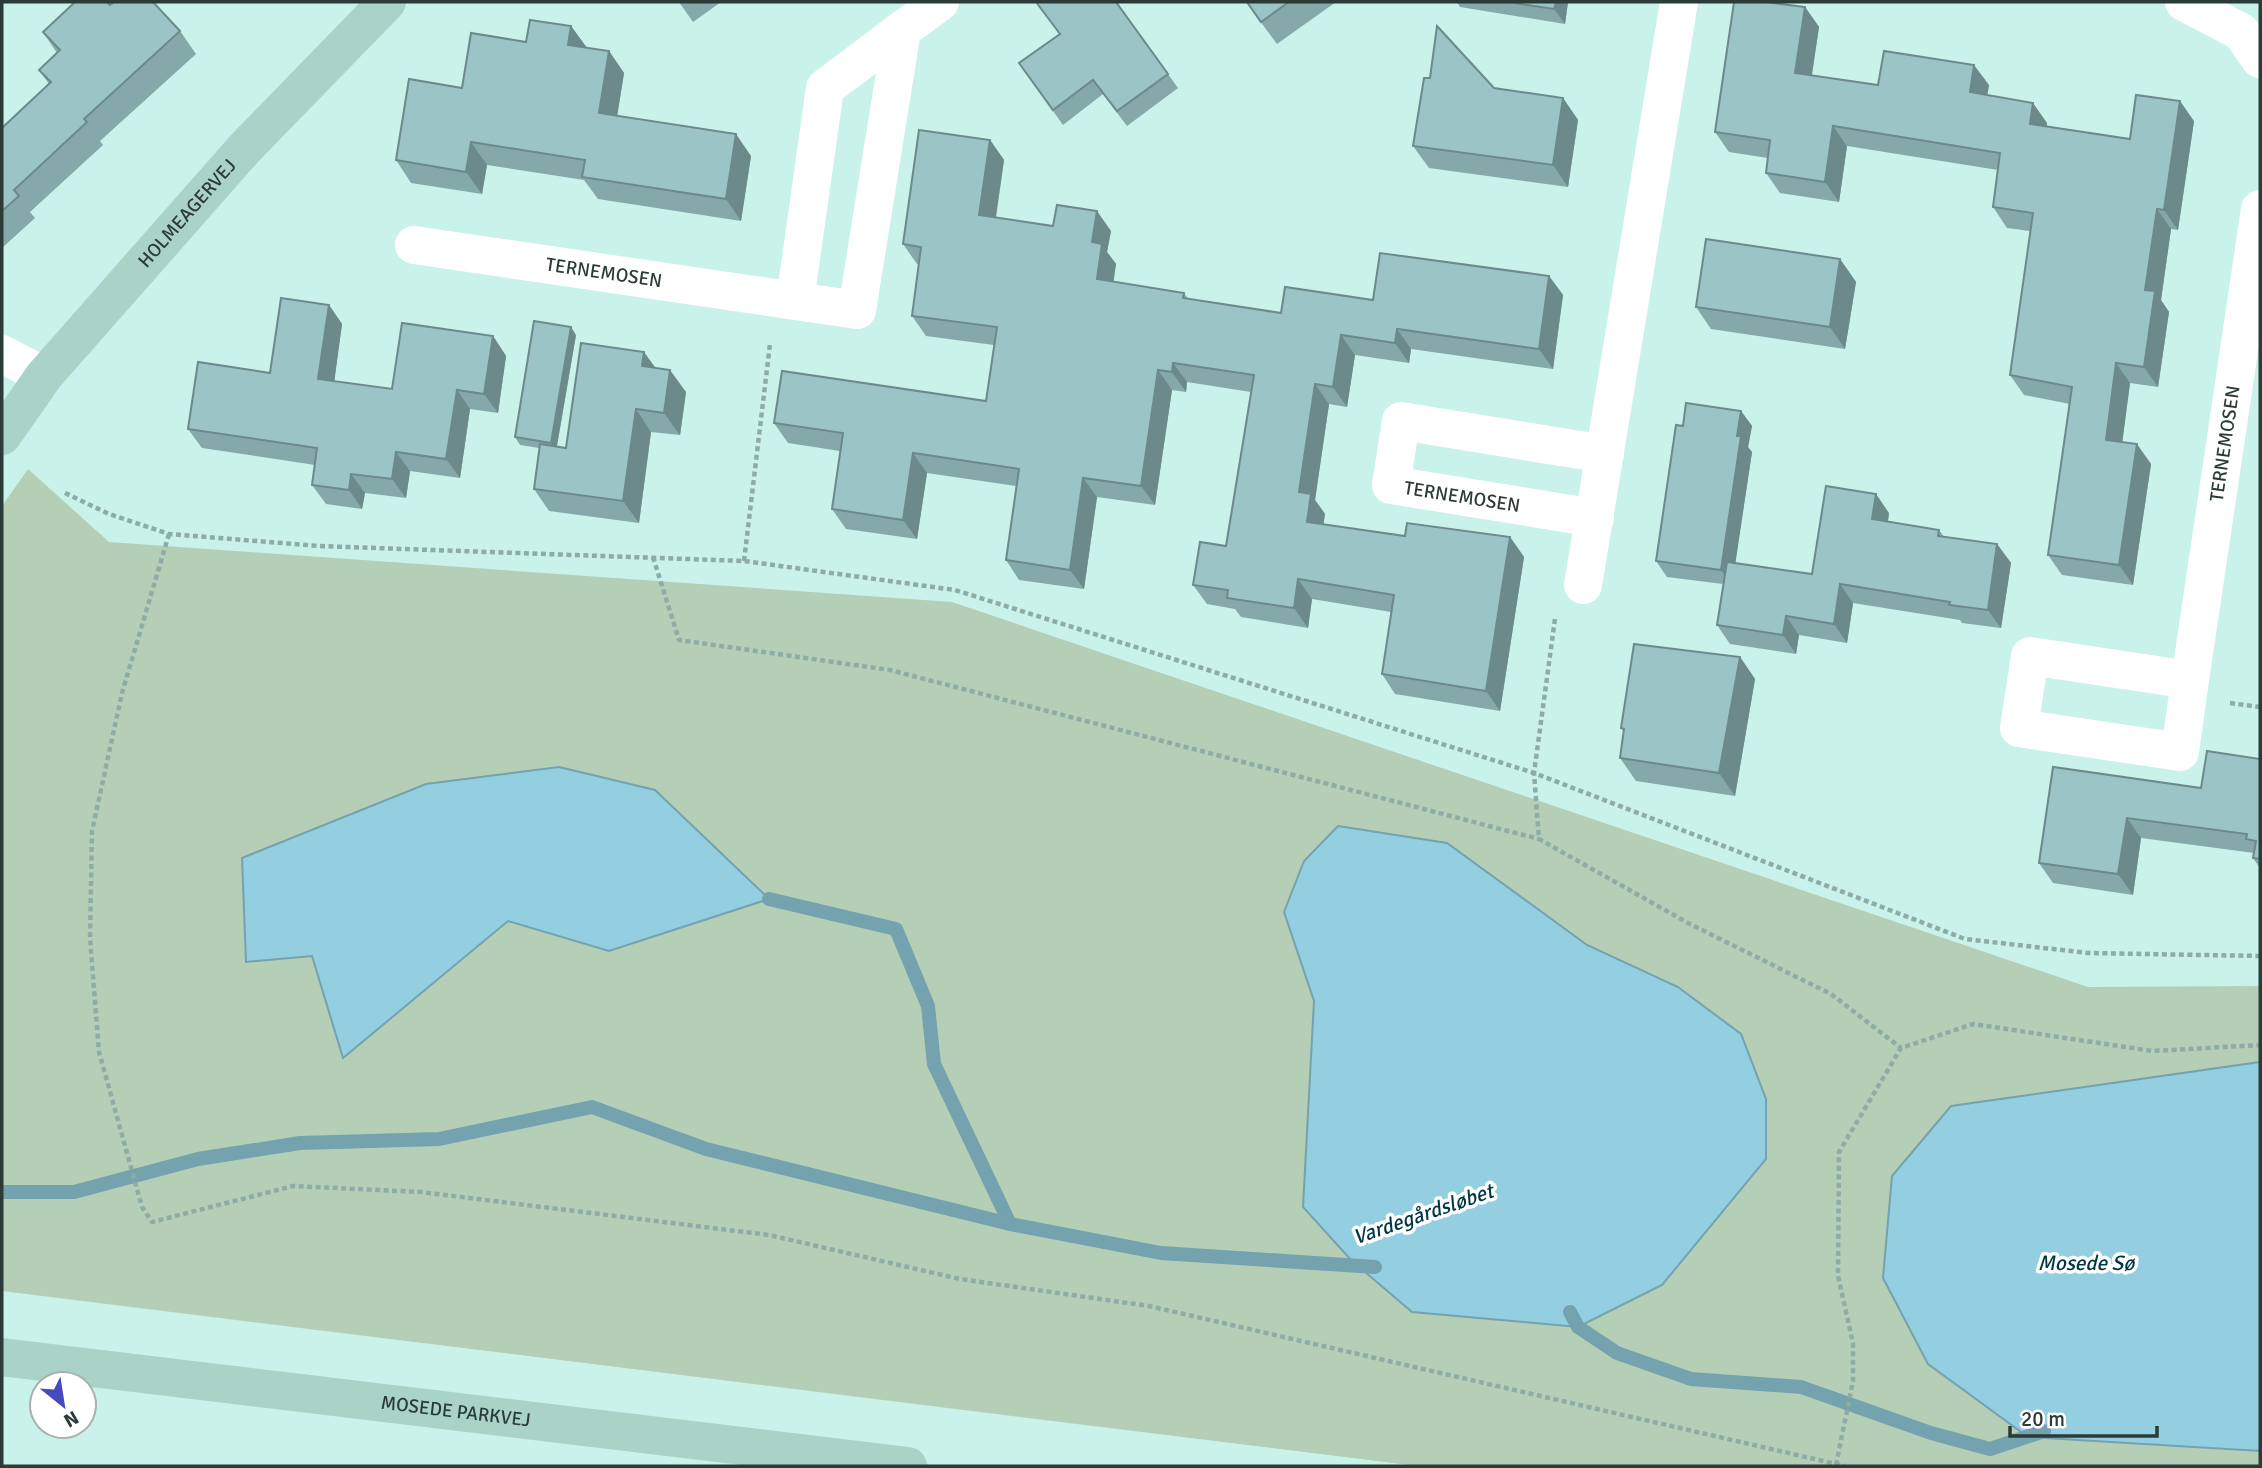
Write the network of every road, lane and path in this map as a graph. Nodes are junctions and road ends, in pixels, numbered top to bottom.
1 (387, 2) edge
2 (940, 2) edge
3 (1679, 2) edge
4 (2185, 2) edge
5 (902, 30) junction
6 (2260, 58) edge
7 (2260, 209) edge
8 (414, 245) dead end
9 (795, 301) junction
10 (2, 354) edge
11 (44, 376) junction
12 (2, 436) edge
13 (1605, 454) junction
14 (65, 493) dead end
15 (1595, 518) junction
16 (169, 534) junction
17 (653, 557) junction
18 (744, 561) junction
19 (1584, 585) joint
20 (2190, 680) dead end
21 (1534, 773) junction
22 (1539, 839) junction
23 (2260, 956) edge
24 (2260, 1045) edge
25 (1901, 1048) junction
26 (2, 1357) edge
27 (1836, 1465) edge
28 (908, 1466) edge
29 (1845, 1466) edge

1 - 11 street, HOLMEAGERVEJ
2 - 5 street
3 - 13 street
4 - 6 street
5 - 9 street
5 - 9 street, TERNEMOSEN
7 - 20 street, TERNEMOSEN
8 - 9 street, TERNEMOSEN
9 - 18 path
10 - 11 street
11 - 12 street, HOLMEAGERVEJ
13 - 15 street
13 - 15 street, TERNEMOSEN
14 - 16 path
15 - 19 street
16 - 17 path
16 - 27 path
17 - 18 path
17 - 22 path
18 - 21 path
19 - 21 path
21 - 22 path
21 - 23 path
22 - 25 path
24 - 25 path
25 - 27 path
26 - 28 street, MOSEDE PARKVEJ
27 - 29 path

